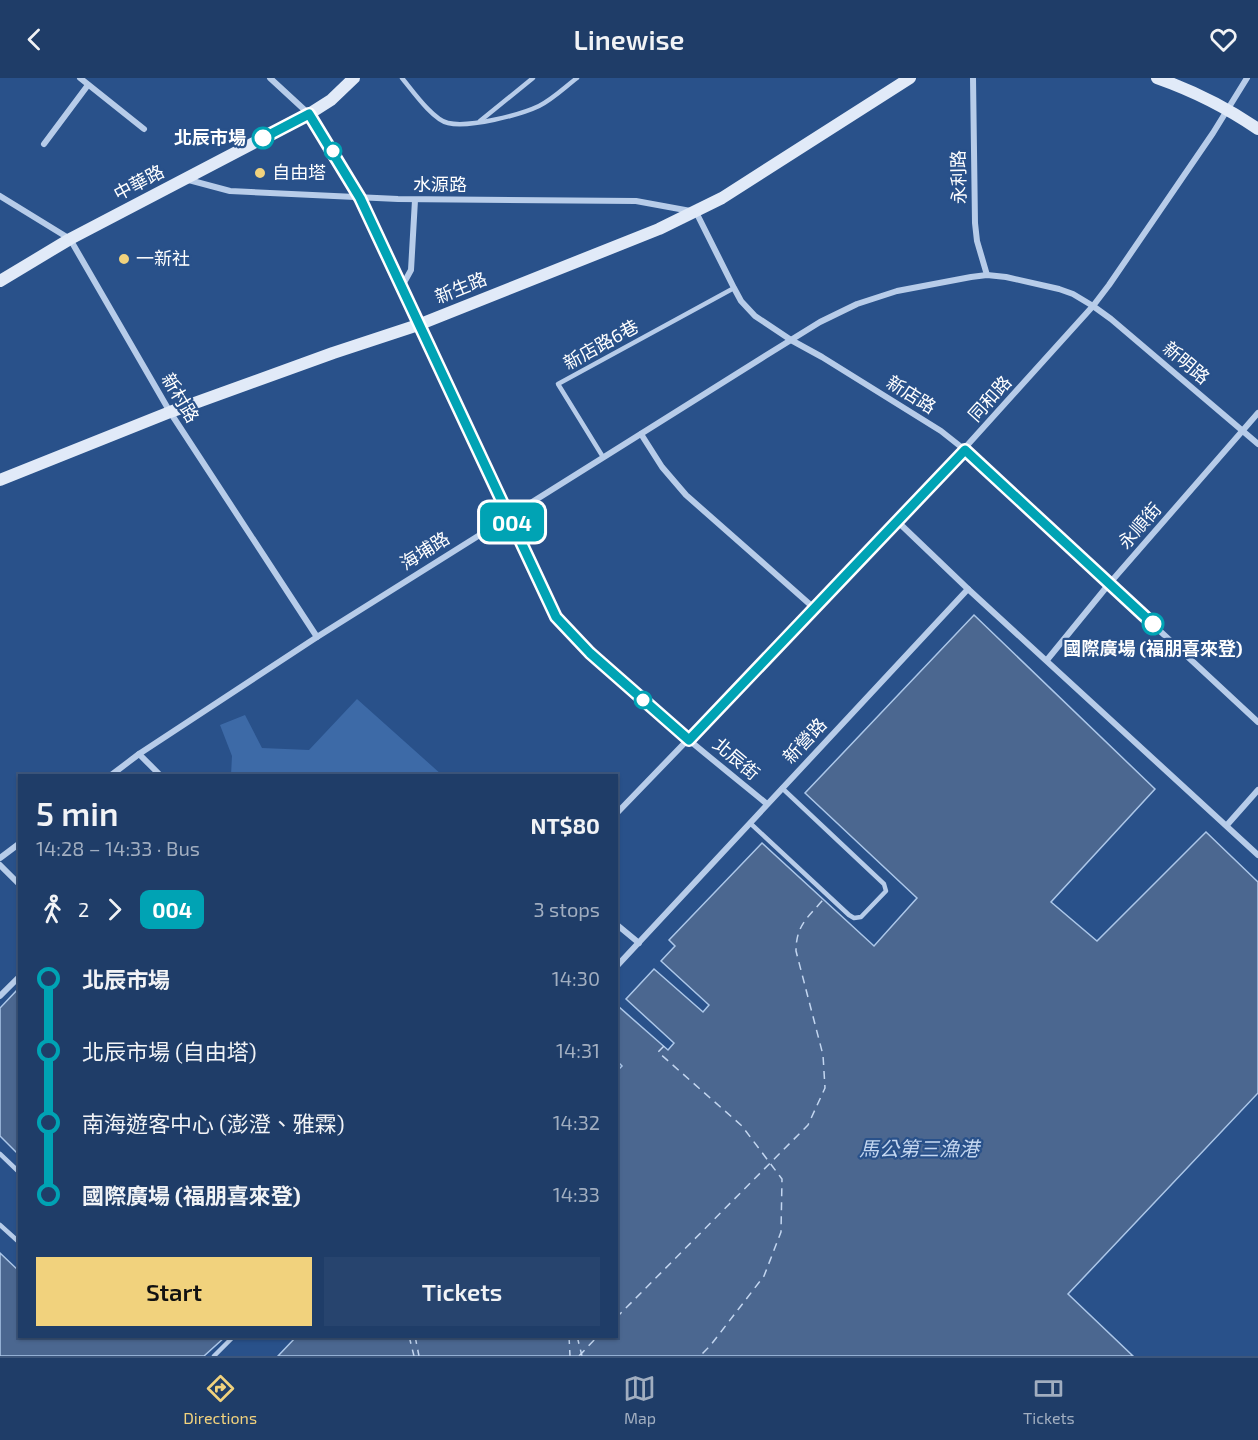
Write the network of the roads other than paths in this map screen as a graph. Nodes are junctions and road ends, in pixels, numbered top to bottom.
1 (80, 78) edge
2 (270, 78) edge
3 (354, 78) edge
4 (402, 78) edge
5 (533, 78) edge
6 (577, 78) edge
7 (910, 78) edge
8 (973, 78) edge
9 (1157, 78) edge
10 (1247, 78) edge
11 (88, 85) junction
12 (1228, 109) junction
13 (309, 114) junction
14 (478, 123) junction
15 (144, 129) dead end
16 (1258, 129) edge
17 (44, 144) dead end
18 (185, 179) junction
19 (0, 196) edge
20 (360, 198) junction
21 (414, 200) junction
22 (696, 212) junction
23 (70, 239) junction
24 (987, 275) junction
25 (0, 281) edge
26 (401, 288) junction
27 (734, 288) junction
28 (1093, 306) junction
29 (418, 325) junction
30 (791, 340) junction
31 (170, 412) junction
32 (1258, 413) edge
33 (1243, 431) junction
34 (641, 434) junction
35 (1258, 444) edge
36 (965, 450) junction
37 (603, 457) junction
38 (0, 480) edge
39 (509, 516) junction
40 (898, 522) junction
41 (1109, 584) junction
42 (968, 589) junction
43 (814, 608) junction
44 (317, 637) junction
45 (1047, 660) junction
46 (1258, 722) edge
47 (689, 740) junction
48 (139, 754) junction
49 (113, 774) edge
50 (159, 774) edge
51 (782, 788) junction
52 (1258, 790) edge
53 (767, 804) junction
54 (618, 812) edge
55 (750, 823) junction
56 (1227, 825) junction
57 (18, 844) edge
58 (1258, 855) edge
59 (0, 858) edge
60 (0, 865) edge
61 (18, 883) edge
62 (828, 895) junction
63 (823, 900) dead end
64 (618, 926) edge
65 (639, 943) junction
66 (618, 965) edge
67 (18, 978) edge
68 (0, 996) edge
69 (0, 1154) edge
70 (18, 1171) edge
71 (0, 1225) edge
72 (18, 1241) edge
73 (232, 1338) edge
74 (214, 1356) edge

1 - 11 street
2 - 13 street, 北辰街
3 - 13 main road, 中華路
4 - 14 lane
5 - 14 lane
6 - 14 lane
7 - 22 main road, 新生路
8 - 24 street, 永利路
9 - 12 main road
10 - 12 street, 同和路
11 - 15 street
11 - 17 street
12 - 16 main road
12 - 28 street, 同和路
13 - 18 main road, 中華路
13 - 20 street, 北辰街
18 - 20 street, 水源路
18 - 23 main road, 中華路
19 - 23 street, 新村路
20 - 21 street, 水源路
20 - 26 street, 北辰街
21 - 22 street, 水源路
21 - 26 street
22 - 27 street, 新店路
22 - 29 main road, 新生路
23 - 25 main road, 中華路
23 - 31 street, 新村路
24 - 28 street, 新明路
24 - 30 street, 海埔路
26 - 29 street, 北辰街
27 - 30 street, 新店路
27 - 37 lane, 新店路6巷
28 - 33 street, 新明路
28 - 36 street, 同和路
29 - 31 main road, 新生路
29 - 39 street, 北辰街
30 - 34 street, 海埔路
30 - 36 street, 新店路
31 - 38 main road, 新生路
31 - 44 street, 新村路
32 - 33 street, 永順街
33 - 35 street, 新明路
33 - 41 street, 永順街
34 - 37 street, 海埔路
34 - 43 street
36 - 40 street, 同和路
36 - 41 street, 新店路
37 - 39 street, 海埔路
39 - 44 street, 海埔路
39 - 47 street, 北辰街
40 - 42 street
40 - 43 street, 同和路
41 - 45 street, 永順街
41 - 46 street, 新店路
42 - 45 street
42 - 51 street, 新營路
43 - 47 street, 同和路
44 - 48 street, 海埔路
45 - 56 street
47 - 53 street, 北辰街
47 - 54 street, 同和路
48 - 49 street, 海埔路
48 - 50 street
51 - 53 street, 新營路
51 - 62 lane
52 - 56 street
53 - 55 street, 新營路
55 - 62 lane
55 - 65 street, 新營路
56 - 58 street
57 - 59 street
60 - 61 street
62 - 63 lane
64 - 65 street
65 - 66 street, 新營路
67 - 68 street
69 - 70 lane
71 - 72 lane
73 - 74 lane

